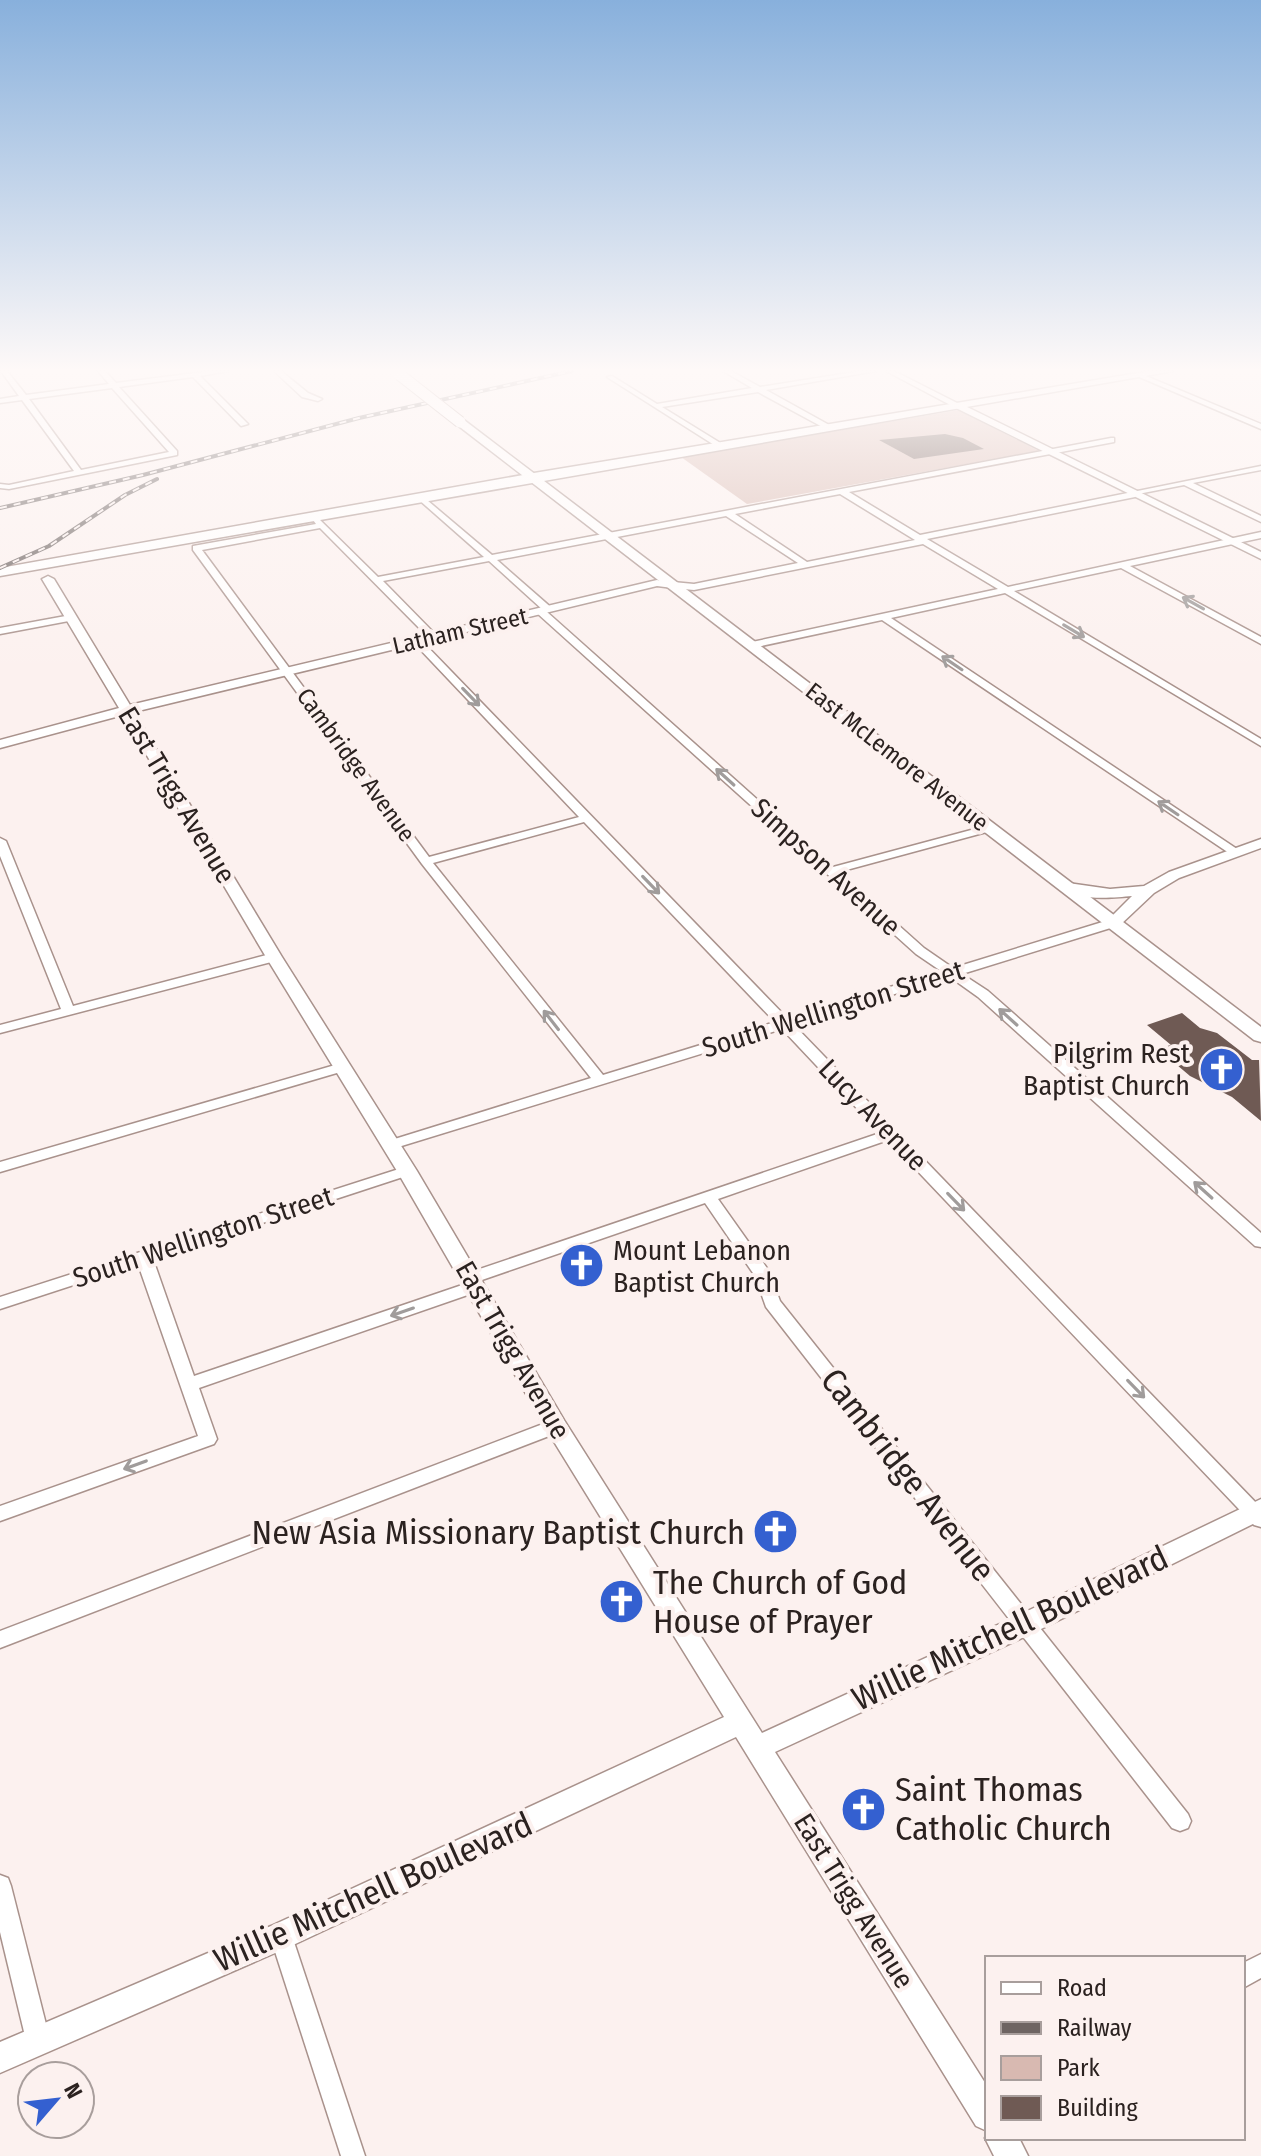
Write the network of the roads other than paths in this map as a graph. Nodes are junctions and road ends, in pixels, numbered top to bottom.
1 (86, 472) edge
2 (527, 472) edge
3 (566, 472) edge
4 (942, 472) edge
5 (1090, 472) edge
6 (1243, 472) edge
7 (79, 473) joint
8 (534, 477) junction
9 (1185, 483) junction
10 (5, 487) edge
11 (841, 491) junction
12 (1134, 494) junction
13 (421, 497) junction
14 (726, 512) junction
15 (1261, 519) edge
16 (315, 520) junction
17 (607, 534) junction
18 (1261, 535) edge
19 (921, 539) junction
20 (1231, 542) junction
21 (1261, 556) edge
22 (489, 558) junction
23 (805, 564) junction
24 (1124, 566) junction
25 (0, 572) edge
26 (48, 579) dead end
27 (376, 580) junction
28 (673, 585) junction
29 (1007, 591) junction
30 (545, 611) junction
31 (884, 617) junction
32 (71, 618) junction
33 (0, 631) edge
34 (433, 637) junction
35 (417, 641) junction
36 (1261, 641) edge
37 (752, 645) junction
38 (288, 672) junction
39 (127, 710) junction
40 (1261, 743) edge
41 (0, 744) edge
42 (587, 818) junction
43 (990, 828) junction
44 (0, 841) edge
45 (1261, 843) edge
46 (1233, 851) junction
47 (426, 861) junction
48 (831, 871) junction
49 (1068, 888) junction
50 (1148, 890) junction
51 (1113, 923) junction
52 (274, 957) junction
53 (952, 972) junction
54 (69, 1012) junction
55 (786, 1024) junction
56 (0, 1029) edge
57 (1261, 1036) edge
58 (342, 1067) junction
59 (600, 1080) junction
60 (891, 1134) junction
61 (390, 1145) junction
62 (0, 1167) edge
63 (407, 1171) junction
64 (709, 1197) junction
65 (1261, 1242) edge
66 (144, 1257) junction
67 (473, 1282) junction
68 (0, 1303) edge
69 (190, 1384) junction
70 (556, 1426) junction
71 (0, 1514) edge
72 (1259, 1514) edge
73 (1026, 1624) junction
74 (0, 1640) edge
75 (743, 1721) junction
76 (759, 1747) junction
77 (1180, 1821) dead end
78 (0, 1886) edge
79 (281, 1936) junction
80 (38, 2040) junction
81 (0, 2058) edge
82 (985, 2112) edge
83 (353, 2156) edge

1 - 7 street
2 - 8 main road, bridge
3 - 8 main road
4 - 11 street
5 - 12 street
6 - 9 street, Latham Street
7 - 10 street
8 - 13 main road
8 - 17 main road, East McLemore Avenue
9 - 12 street, Latham Street
9 - 15 street
11 - 14 street
11 - 19 street
12 - 19 street, Latham Street
12 - 20 street
13 - 16 main road
13 - 22 street, Simpson Avenue
14 - 17 street
14 - 23 street
16 - 25 main road
16 - 27 street
16 - 38 street, Cambridge Avenue
17 - 22 street
17 - 28 main road, East McLemore Avenue
18 - 20 street
19 - 23 street, Latham Street
19 - 29 street
20 - 21 street
20 - 24 street
22 - 27 street
22 - 30 street, Simpson Avenue
23 - 28 street, Latham Street
24 - 29 street
36 -> 24 street
26 - 32 street, East Trigg Avenue
27 - 34 street
28 - 30 street, Latham Street
28 - 37 main road, East McLemore Avenue
29 - 31 street
29 -> 40 street
30 - 34 street, Latham Street
48 -> 30 street, Simpson Avenue
31 - 37 street
46 -> 31 street
32 - 33 street
32 - 39 street, East Trigg Avenue
34 - 35 street, Latham Street
35 - 38 street, Latham Street
35 -> 42 street, Lucy Avenue
37 - 43 main road, East McLemore Avenue
38 - 39 street, Latham Street
38 - 47 street, Cambridge Avenue
39 - 41 street, Latham Street
39 - 52 street, East Trigg Avenue
42 - 47 street
42 -> 55 street, Lucy Avenue
43 - 48 street
43 - 49 main road, East McLemore Avenue
44 - 54 street
45 - 46 street, South Wellington Street
46 - 50 street, South Wellington Street
59 -> 47 street, Cambridge Avenue
48 - 53 street, Simpson Avenue
49 - 50 street
49 - 51 main road, East McLemore Avenue
50 - 51 street, South Wellington Street
51 - 53 street, South Wellington Street
51 - 57 main road, East McLemore Avenue
52 - 54 street
52 - 58 street, East Trigg Avenue
53 - 55 street, South Wellington Street
65 -> 53 street, Simpson Avenue
54 - 56 street
55 - 59 street, South Wellington Street
55 - 60 street, Lucy Avenue
58 - 61 street, East Trigg Avenue
58 - 62 street
59 - 61 street, South Wellington Street
60 - 64 street
60 -> 72 street, Lucy Avenue
61 - 63 street, East Trigg Avenue
63 - 66 street, South Wellington Street
63 - 67 street, East Trigg Avenue
64 - 67 street
64 - 73 street, Cambridge Avenue
66 - 68 street, South Wellington Street
66 - 69 street
67 -> 69 street
67 - 70 street, East Trigg Avenue
69 -> 71 street
70 - 74 street
70 - 75 street, East Trigg Avenue
72 - 73 street, Willie Mitchell Boulevard
73 - 76 street, Willie Mitchell Boulevard
73 - 77 street, Cambridge Avenue
75 - 76 street, East Trigg Avenue
75 - 79 street, Willie Mitchell Boulevard
76 - 82 street, East Trigg Avenue
78 - 80 street
79 - 80 street, Willie Mitchell Boulevard
79 - 83 street
80 - 81 street, Willie Mitchell Boulevard

